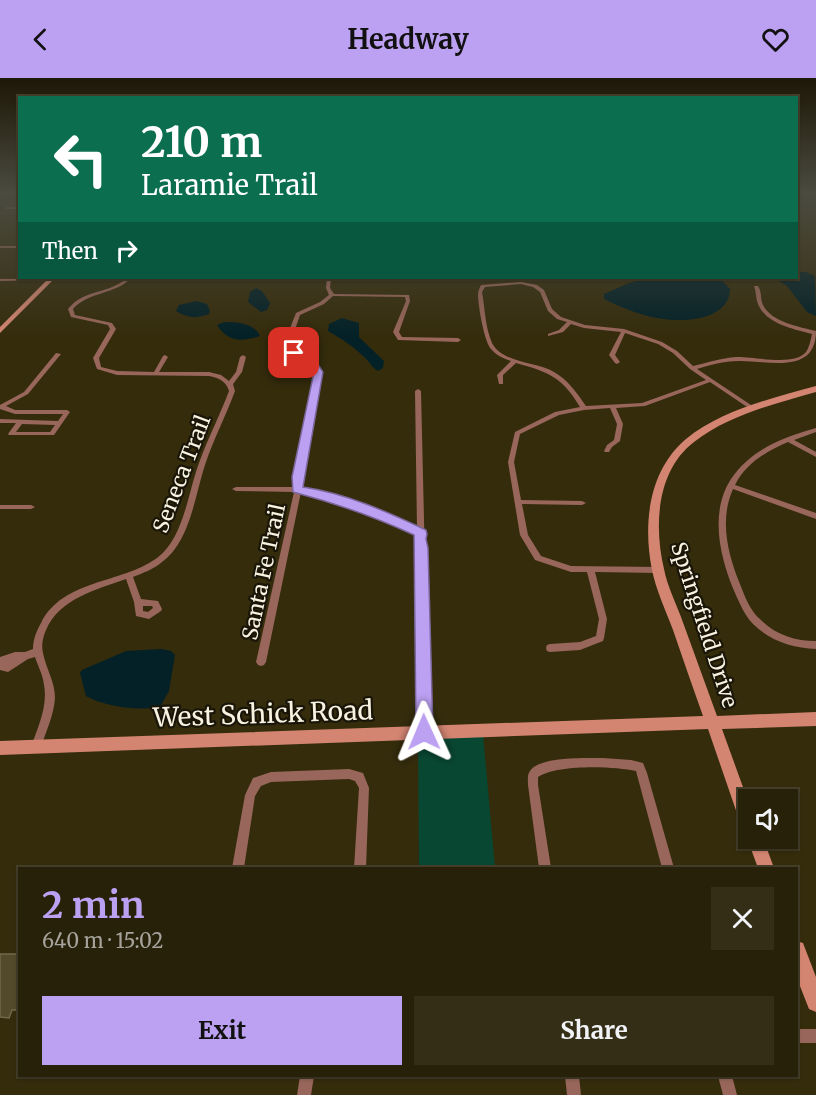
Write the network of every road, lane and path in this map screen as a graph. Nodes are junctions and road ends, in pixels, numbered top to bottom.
1 (0, 246) edge
2 (18, 247) edge
3 (26, 279) edge
4 (50, 279) edge
5 (128, 279) edge
6 (329, 279) edge
7 (0, 280) edge
8 (758, 289) dead end
9 (332, 295) junction
10 (569, 323) junction
11 (0, 331) edge
12 (624, 331) junction
13 (815, 333) edge
14 (550, 335) dead end
15 (458, 340) dead end
16 (58, 354) dead end
17 (165, 357) dead end
18 (243, 357) dead end
19 (515, 361) junction
20 (617, 362) dead end
21 (692, 368) junction
22 (155, 374) junction
23 (711, 380) junction
24 (501, 383) dead end
25 (230, 384) junction
26 (816, 389) edge
27 (418, 391) dead end
28 (1, 406) edge
29 (584, 408) junction
30 (613, 408) junction
31 (752, 408) junction
32 (0, 421) edge
33 (20, 422) junction
34 (60, 423) junction
35 (816, 430) edge
36 (788, 439) junction
37 (607, 451) dead end
38 (816, 455) edge
39 (731, 486) junction
40 (236, 489) dead end
41 (298, 489) junction
42 (519, 501) junction
43 (582, 503) dead end
44 (0, 507) edge
45 (31, 507) dead end
46 (816, 516) edge
47 (421, 534) junction
48 (590, 570) junction
49 (658, 570) junction
50 (129, 576) junction
51 (138, 602) dead end
52 (816, 645) edge
53 (549, 648) dead end
54 (37, 652) junction
55 (25, 657) dead end
56 (261, 662) dead end
57 (816, 718) edge
58 (711, 722) junction
59 (424, 732) junction
60 (36, 747) junction
61 (0, 748) edge
62 (738, 795) edge
63 (759, 849) edge
64 (238, 867) edge
65 (360, 867) edge
66 (545, 867) edge
67 (668, 867) edge
68 (766, 867) edge
69 (798, 955) edge
70 (816, 1002) edge
71 (798, 1036) edge
72 (816, 1036) edge
73 (307, 1077) edge
74 (572, 1077) edge
75 (725, 1077) edge
76 (304, 1095) edge
77 (574, 1095) edge
78 (730, 1095) edge

1 - 2 street
3 - 7 street
4 - 11 street
5 - 22 street
6 - 9 street
8 - 13 street
9 - 15 street
9 - 41 street, Santa Fe Trail
10 - 12 street
10 - 14 street
10 - 19 street
12 - 20 street
12 - 21 street
13 - 21 street
16 - 28 street
17 - 22 street
18 - 25 street, Seneca Trail
19 - 24 street
19 - 29 street
21 - 23 street
22 - 25 street
23 - 30 street
23 - 31 street
25 - 50 street, Seneca Trail
26 - 31 street, Springfield Drive
27 - 47 street
28 - 34 street
29 - 30 street
29 - 42 street
30 - 37 street
31 - 49 street, Springfield Drive
32 - 33 street
33 - 34 street
33 - 34 street
35 - 36 street
36 - 38 street
36 - 39 street
39 - 46 street
39 - 52 street
40 - 41 street
41 - 47 street
41 - 56 street, Santa Fe Trail
42 - 43 street
42 - 48 street
44 - 45 street
47 - 59 street
48 - 49 street
48 - 53 street
49 - 58 street, Springfield Drive
50 - 51 street
50 - 54 street, Seneca Trail
54 - 55 street
54 - 60 street
57 - 58 street, West Schick Road
58 - 59 street, West Schick Road
58 - 62 street, Springfield Drive
59 - 60 street, West Schick Road
60 - 61 street, West Schick Road
63 - 68 street
64 - 65 street
66 - 67 street
69 - 70 street
71 - 72 street
73 - 76 street
74 - 77 street
75 - 78 street

